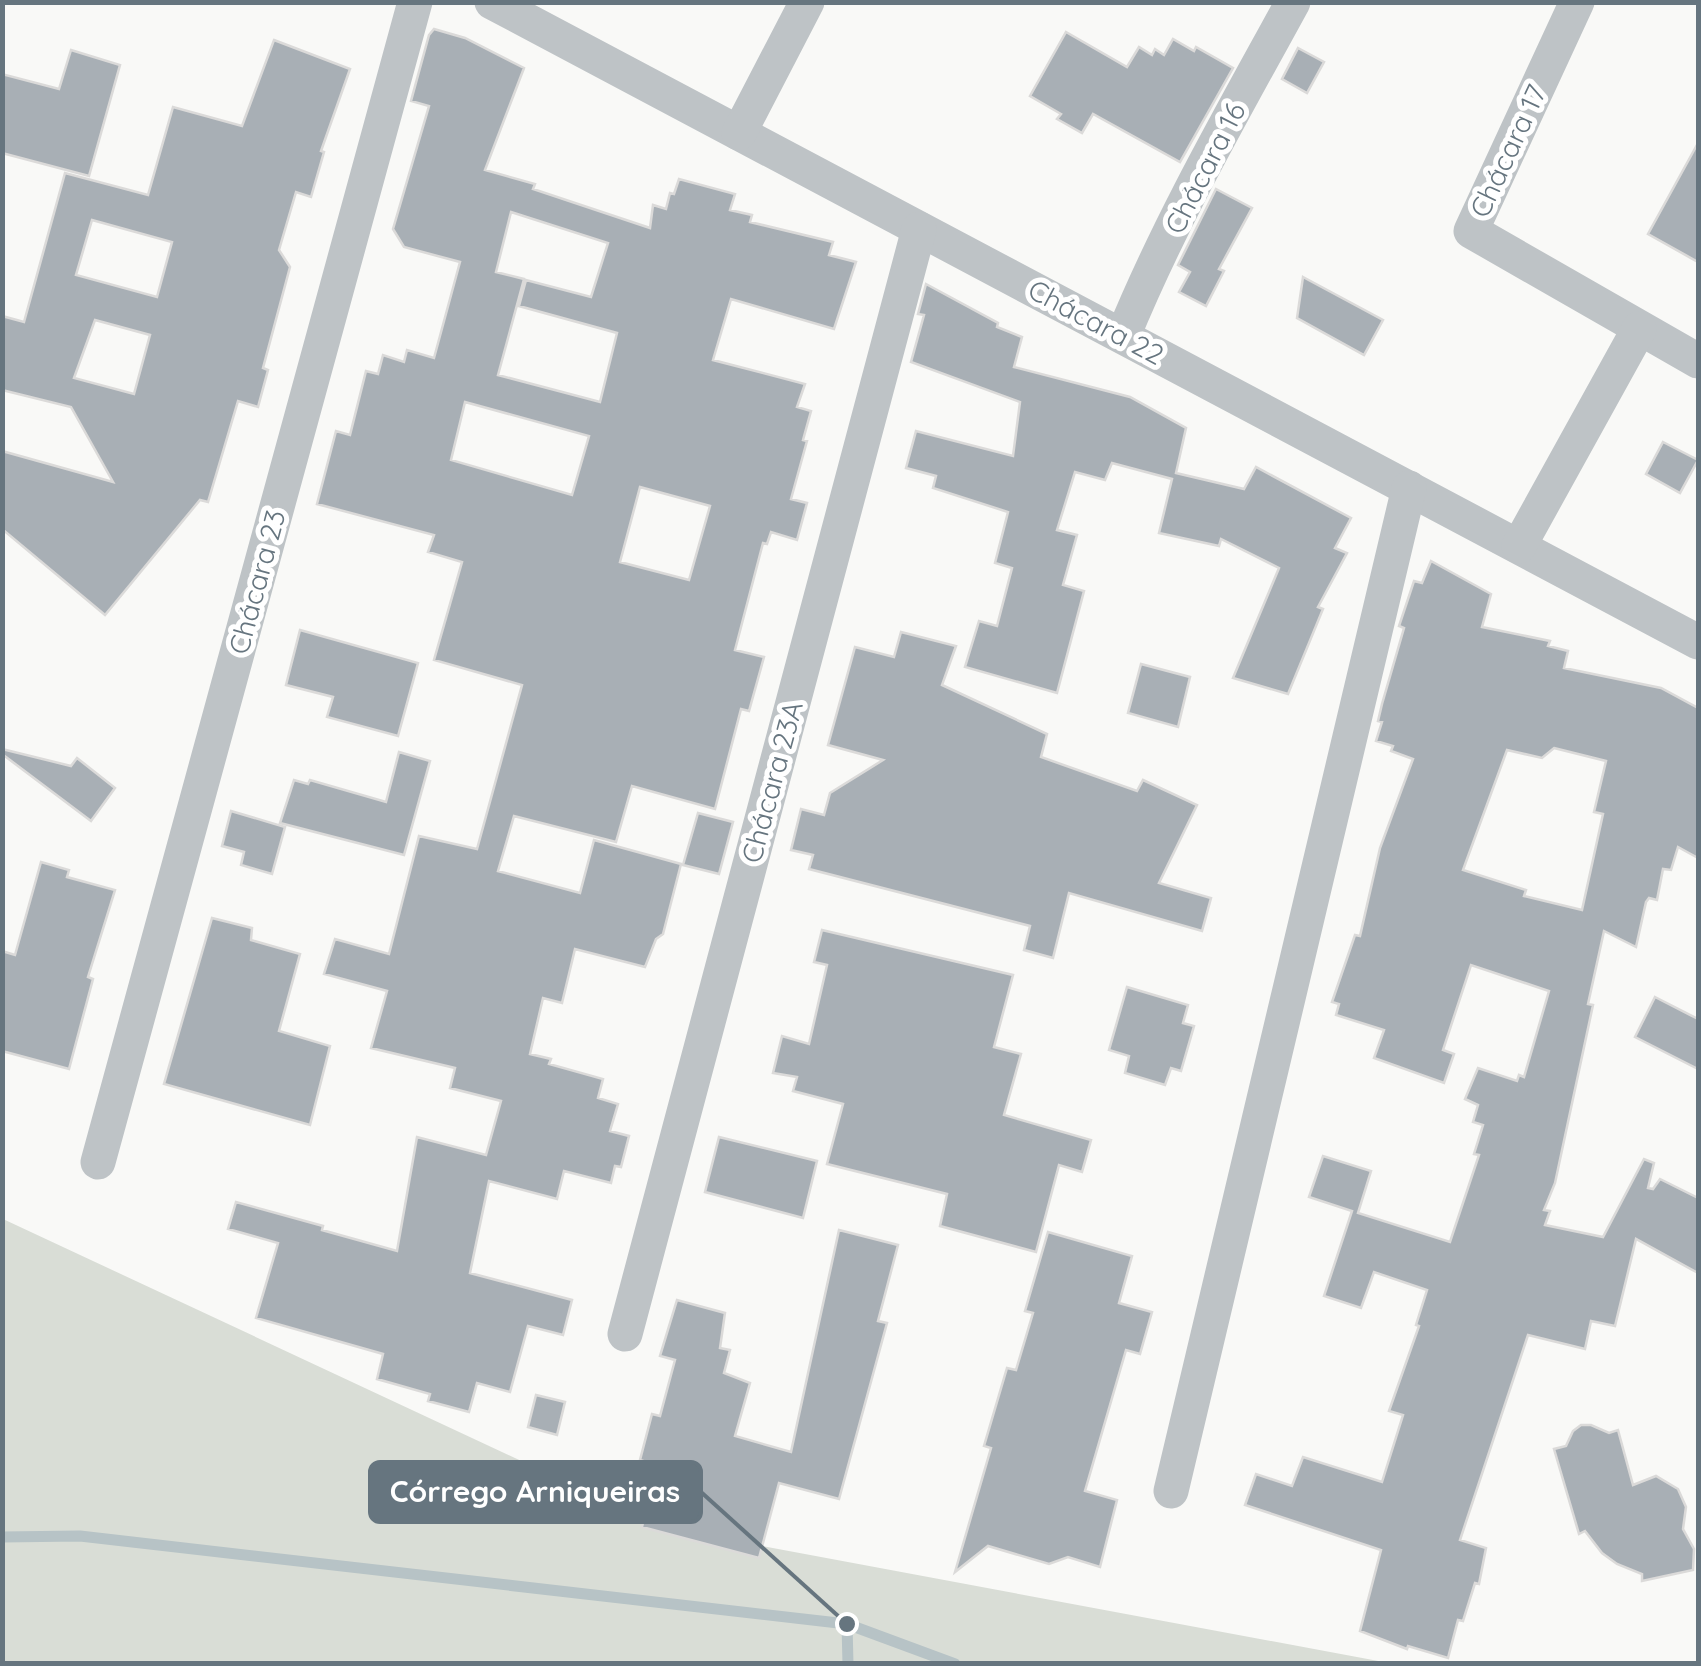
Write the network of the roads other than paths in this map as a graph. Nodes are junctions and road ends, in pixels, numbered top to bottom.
1 (415, 2) edge
2 (492, 2) edge
3 (807, 2) edge
4 (1293, 2) edge
5 (1577, 2) edge
6 (739, 134) junction
7 (920, 229) junction
8 (1639, 328) junction
9 (1123, 336) junction
10 (1698, 361) edge
11 (1409, 488) junction
12 (1519, 546) junction
13 (1698, 642) edge
14 (98, 1162) dead end
15 (624, 1334) dead end
16 (1171, 1491) dead end

1 - 14 street, Chácara 23
2 - 6 street, Chácara 22
3 - 6 street
4 - 9 street, Chácara 16
5 - 8 street, Chácara 17
6 - 7 street, Chácara 22
7 - 9 street, Chácara 22
7 - 15 street, Chácara 23A
8 - 10 street, Chácara 17
8 - 12 street
9 - 11 street, Chácara 22
11 - 12 street, Chácara 22
11 - 16 street
12 - 13 street, Chácara 22

